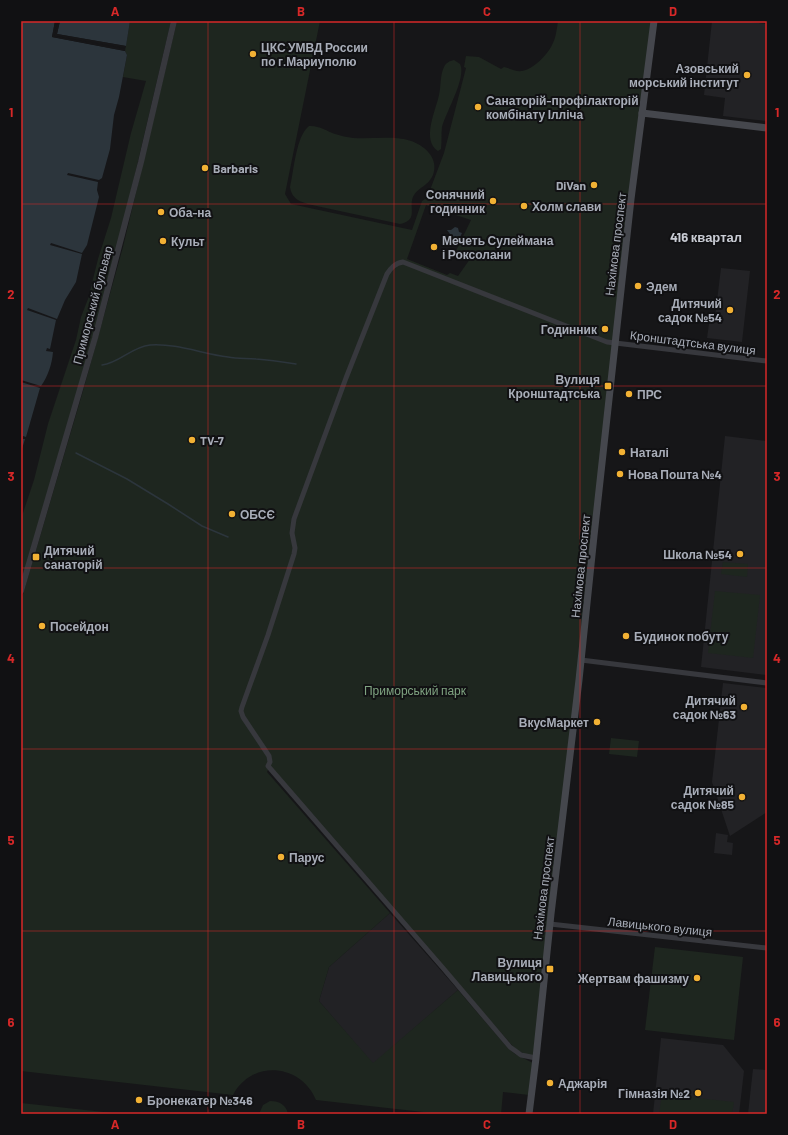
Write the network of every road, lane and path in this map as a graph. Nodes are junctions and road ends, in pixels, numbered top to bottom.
1 (174, 21) edge
2 (654, 21) edge
3 (642, 113) junction
4 (767, 128) edge
5 (616, 343) junction
6 (767, 361) edge
7 (21, 591) edge
8 (581, 660) junction
9 (767, 683) edge
10 (550, 924) junction
11 (767, 948) edge
12 (536, 1058) junction
13 (529, 1114) edge

1 - 7 street, Приморський бульвар
2 - 3 main road, Нахімова проспект
3 - 4 main road
3 - 5 main road, Нахімова проспект
5 - 6 street, Кронштадтська вулиця
5 - 8 main road, Нахімова проспект
5 - 12 street, Кронштадтська вулиця
8 - 9 street
8 - 10 main road, Нахімова проспект
10 - 11 street, Лавицького вулиця
10 - 12 main road, Нахімова проспект
12 - 13 main road, Нахімова проспект

